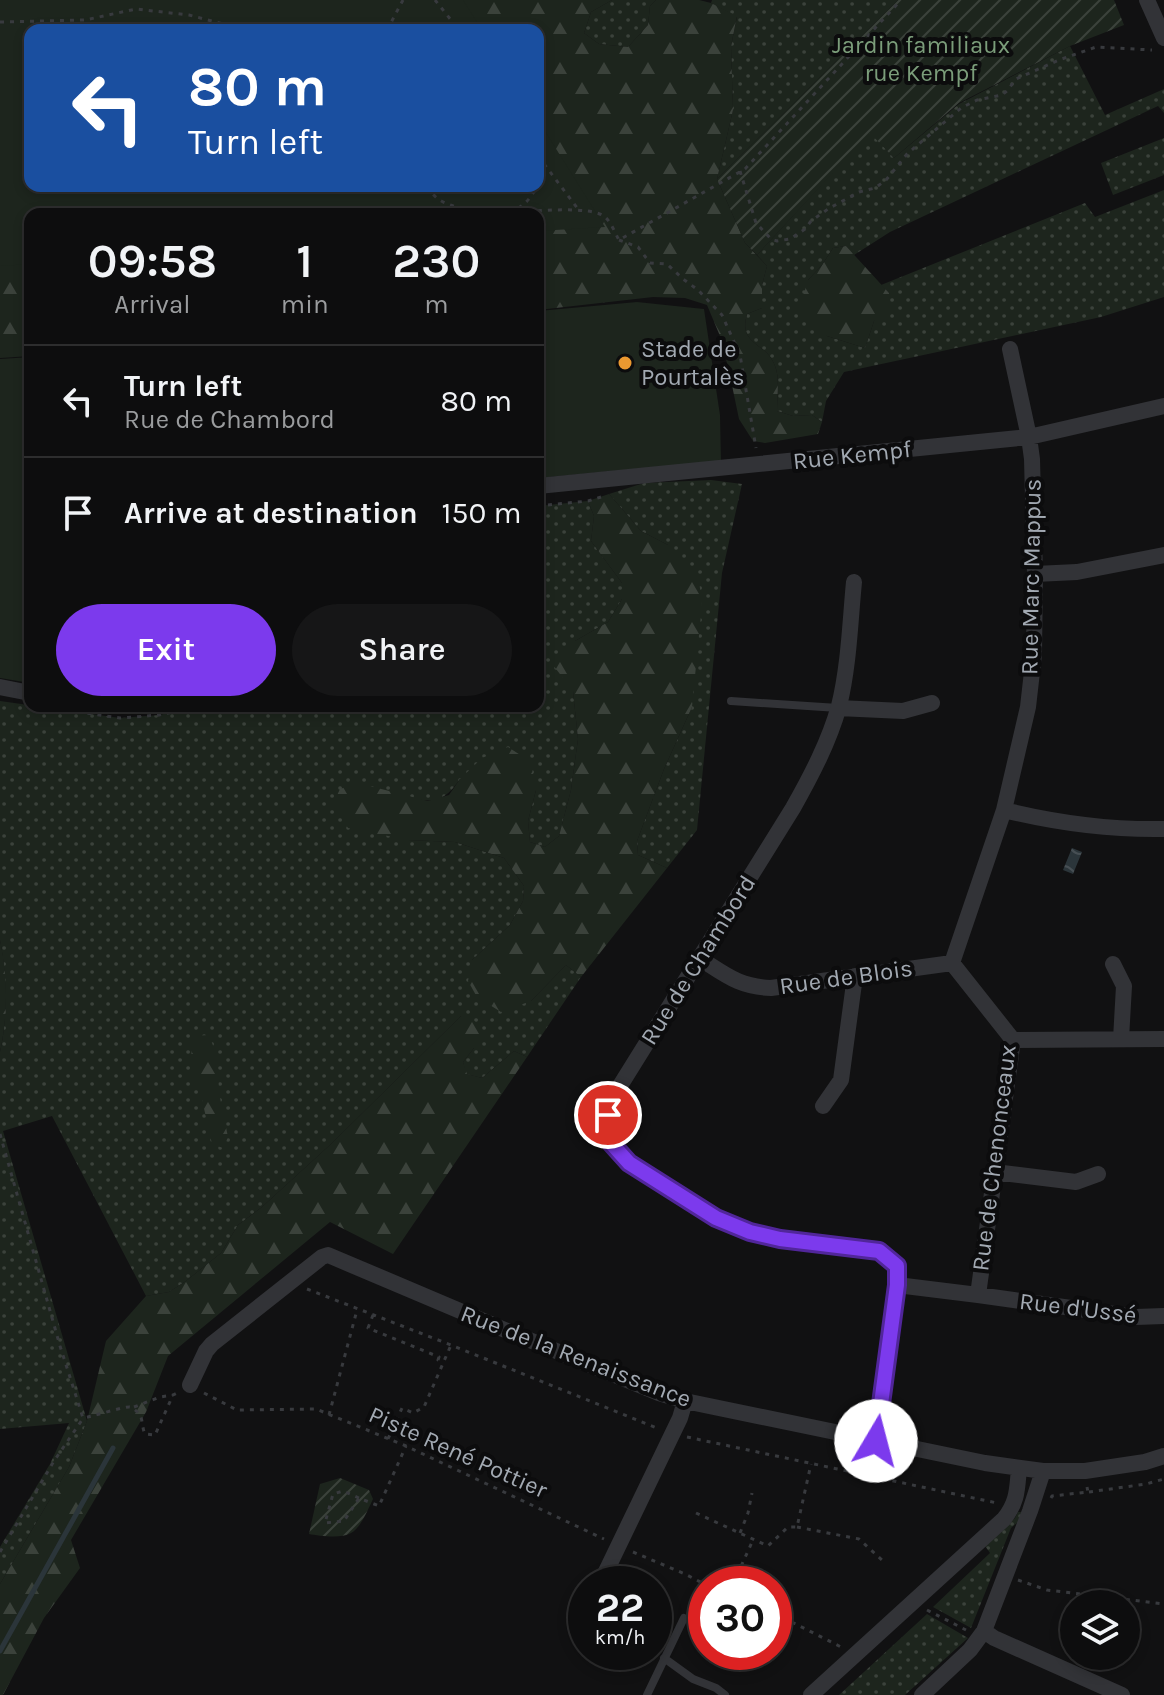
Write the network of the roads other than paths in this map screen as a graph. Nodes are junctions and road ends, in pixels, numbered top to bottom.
1 (1147, 0) edge
2 (1164, 38) edge
3 (1010, 349) dead end
4 (1164, 406) edge
5 (1029, 437) junction
6 (544, 485) edge
7 (1164, 555) edge
8 (1035, 574) junction
9 (854, 582) dead end
10 (0, 687) edge
11 (24, 692) edge
12 (731, 701) dead end
13 (932, 703) dead end
14 (838, 708) junction
15 (1004, 810) junction
16 (1164, 829) edge
17 (699, 958) junction
18 (952, 963) junction
19 (1113, 964) dead end
20 (855, 976) junction
21 (1121, 1039) junction
22 (1164, 1039) edge
23 (1013, 1040) junction
24 (823, 1106) dead end
25 (994, 1172) junction
26 (1098, 1174) dead end
27 (897, 1285) junction
28 (978, 1295) junction
29 (1164, 1316) edge
30 (190, 1385) road end
31 (685, 1401) junction
32 (876, 1441) junction
33 (1164, 1456) edge
34 (1019, 1468) junction
35 (1043, 1471) junction
36 (608, 1566) edge
37 (684, 1618) dead end
38 (982, 1634) junction
39 (672, 1642) edge
40 (672, 1664) edge
41 (658, 1670) edge
42 (924, 1694) edge
43 (647, 1695) edge
44 (725, 1695) edge
45 (811, 1695) edge
46 (1122, 1695) edge

1 - 2 street
3 - 5 street, Rue Marc Mappus
4 - 5 street, Rue Kempf
5 - 6 street, Rue Kempf
5 - 8 street, Rue Marc Mappus
7 - 8 street
8 - 15 street, Rue Marc Mappus
9 - 14 street, Rue de Chambord
10 - 11 street
12 - 14 lane
13 - 14 street
14 - 17 street, Rue de Chambord
15 - 16 street
15 - 18 street
17 - 20 street, Rue de Blois
17 - 27 street, Rue de Chambord
18 - 20 street, Rue de Blois
18 - 23 street, Rue de Chenonceaux
19 - 21 street
20 - 24 street
21 - 22 street
21 - 23 street
23 - 25 street, Rue de Chenonceaux
25 - 26 street
25 - 28 street, Rue de Chenonceaux
27 - 28 street, Rue d'Ussé
27 - 32 street
28 - 29 street, Rue d'Ussé
30 - 31 street, Rue de la Renaissance
31 - 32 street, Rue de la Renaissance
31 - 36 street
32 - 34 street, Rue de la Renaissance
33 - 35 street, Rue de la Renaissance
34 - 35 street, Rue de la Renaissance
34 - 45 street
35 - 38 street
37 - 39 lane
38 - 42 street
38 - 46 street
40 - 44 lane
41 - 43 lane

